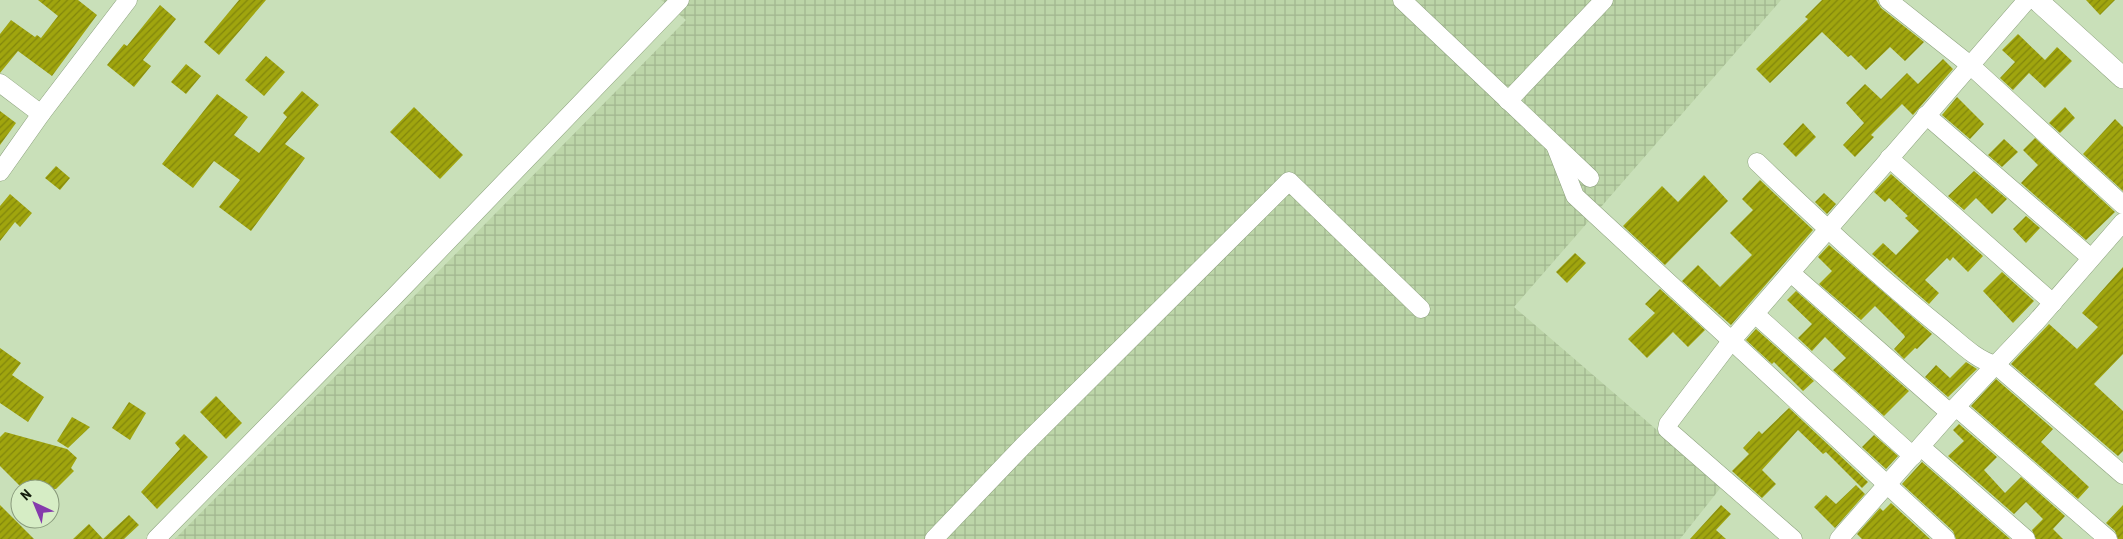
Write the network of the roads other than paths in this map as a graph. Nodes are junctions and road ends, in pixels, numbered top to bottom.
1 (128, 0) edge
2 (680, 0) edge
3 (1402, 0) edge
4 (1604, 0) edge
5 (1888, 0) edge
6 (2027, 0) edge
7 (2037, 0) edge
8 (1970, 65) junction
9 (2123, 78) edge
10 (0, 84) edge
11 (1508, 101) junction
12 (41, 114) junction
13 (1926, 115) junction
14 (1555, 146) junction
15 (1890, 158) junction
16 (1757, 162) dead end
17 (0, 172) edge
18 (1590, 178) dead end
19 (2123, 205) edge
20 (2123, 222) edge
21 (1827, 229) junction
22 (2091, 258) junction
23 (1791, 273) junction
24 (2053, 303) junction
25 (1421, 310) dead end
26 (1755, 314) junction
27 (1732, 340) junction
28 (1996, 365) junction
29 (1953, 410) junction
30 (1917, 452) junction
31 (2123, 475) edge
32 (1888, 485) junction
33 (156, 539) edge
34 (934, 539) edge
35 (1793, 539) edge
36 (1839, 539) edge
37 (1946, 539) edge
38 (2026, 539) edge
39 (2108, 539) edge

1 - 12 street
2 - 33 street
3 - 11 street
4 - 11 street
5 - 8 street
6 - 8 street
7 - 9 street
8 - 13 street
8 - 19 street
10 - 12 street
11 - 14 street
12 - 17 street
13 - 15 street
13 - 22 street
14 - 18 street
14 - 27 street
15 - 21 street
15 - 24 street
16 - 21 street
20 - 22 street
21 - 23 street
21 - 28 street
22 - 24 street
23 - 26 street
23 - 29 street
24 - 28 street
25 - 34 street
26 - 27 street
26 - 30 street
27 - 32 street
27 - 35 street
28 - 29 street
28 - 31 street
29 - 30 street
29 - 39 street
30 - 32 street
30 - 38 street
32 - 36 street
32 - 37 street

